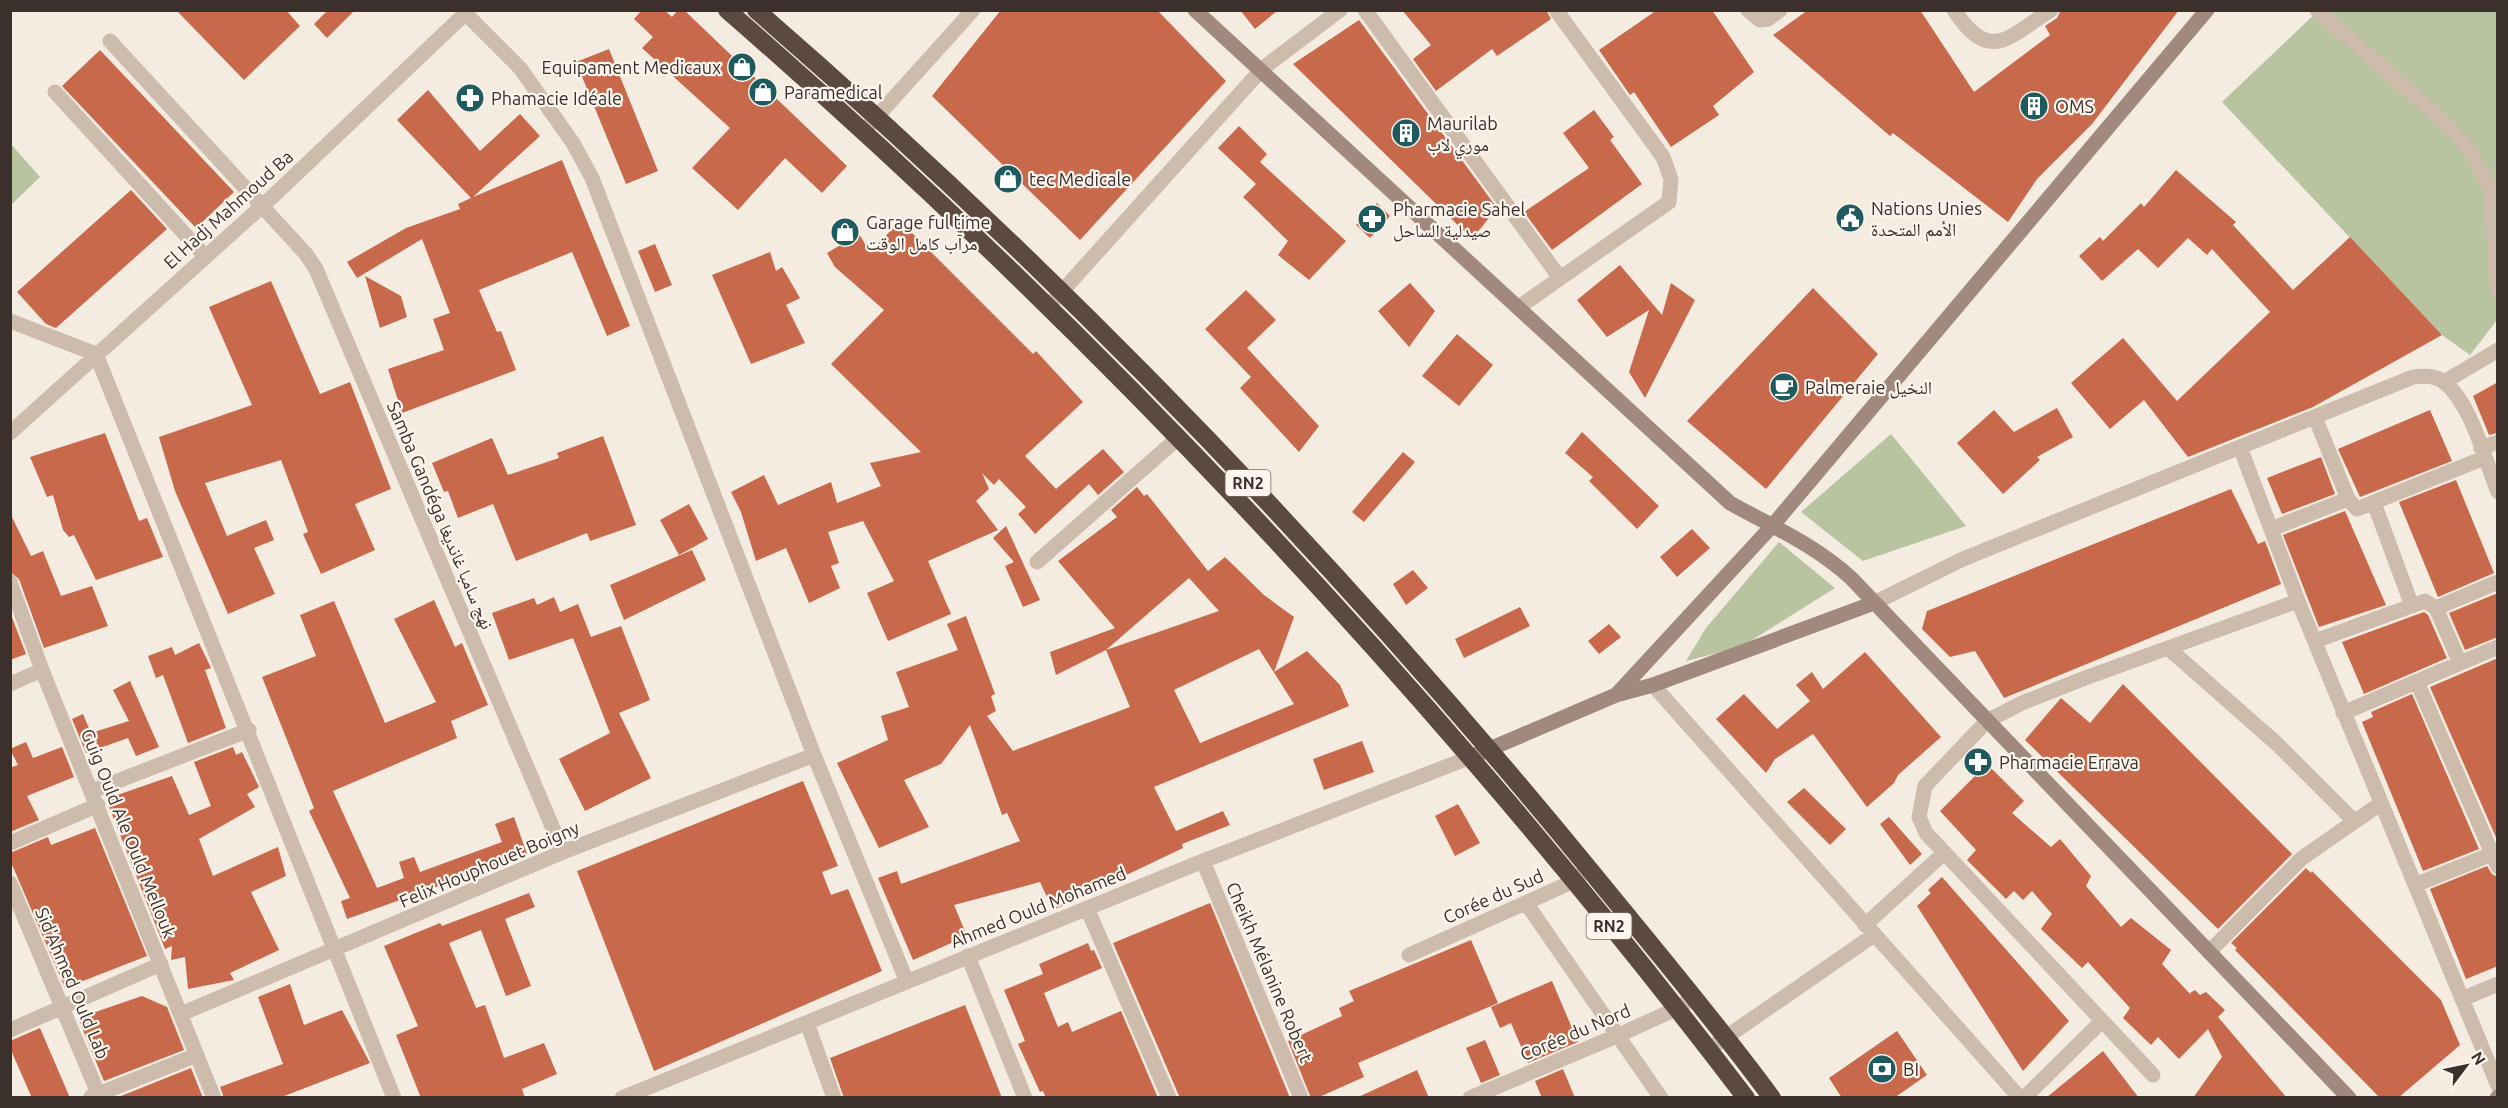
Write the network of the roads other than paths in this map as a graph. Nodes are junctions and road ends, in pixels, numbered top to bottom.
1 (756, 10) edge
2 (973, 10) edge
3 (1195, 10) edge
4 (1340, 10) edge
5 (1365, 10) edge
6 (1556, 10) edge
7 (1780, 10) edge
8 (1954, 10) edge
9 (2051, 10) edge
10 (2317, 10) edge
11 (730, 11) edge
12 (1749, 11) edge
13 (2205, 11) edge
14 (468, 12) edge
15 (110, 41) dead end
16 (1262, 69) junction
17 (55, 92) dead end
18 (875, 116) junction
19 (863, 132) junction
20 (2494, 189) edge
21 (261, 206) junction
22 (205, 256) junction
23 (1560, 278) junction
24 (1061, 291) junction
25 (2498, 292) edge
26 (1048, 307) junction
27 (1519, 307) junction
28 (10, 321) edge
29 (2498, 350) edge
30 (96, 354) junction
31 (2444, 382) junction
32 (2315, 417) junction
33 (10, 433) edge
34 (1178, 438) junction
35 (2498, 442) edge
36 (2240, 447) junction
37 (2483, 453) junction
38 (2498, 492) edge
39 (2348, 499) junction
40 (2374, 503) junction
41 (1773, 525) junction
42 (2271, 529) junction
43 (1037, 562) dead end
44 (10, 582) edge
45 (2498, 582) edge
46 (2298, 601) junction
47 (1874, 603) junction
48 (2412, 606) junction
49 (2436, 608) junction
50 (2315, 641) junction
51 (2498, 647) edge
52 (2168, 648) junction
53 (2460, 663) junction
54 (42, 670) junction
55 (2417, 682) junction
56 (10, 684) edge
57 (1653, 685) junction
58 (1616, 695) junction
59 (2343, 713) junction
60 (1987, 721) junction
61 (249, 730) junction
62 (1491, 748) junction
63 (814, 755) junction
64 (1471, 757) junction
65 (95, 798) junction
66 (2380, 804) junction
67 (2354, 821) junction
68 (10, 843) edge
69 (563, 852) junction
70 (1943, 854) junction
71 (1203, 861) junction
72 (2495, 861) edge
73 (1589, 869) junction
74 (1572, 882) junction
75 (10, 883) edge
76 (2415, 885) junction
77 (1526, 903) junction
78 (1087, 908) junction
79 (1869, 930) junction
80 (337, 950) junction
81 (2209, 952) junction
82 (1409, 955) dead end
83 (968, 956) junction
84 (161, 964) junction
85 (907, 982) junction
86 (2498, 984) edge
87 (1694, 997) junction
88 (2462, 999) junction
89 (62, 1007) junction
90 (1678, 1008) junction
91 (181, 1014) junction
92 (2102, 1021) junction
93 (807, 1023) junction
94 (10, 1030) edge
95 (1619, 1035) junction
96 (1728, 1038) junction
97 (1709, 1049) junction
98 (197, 1055) junction
99 (2153, 1075) dead end
100 (2498, 1086) edge
101 (96, 1096) edge
102 (214, 1098) edge
103 (394, 1098) edge
104 (622, 1098) edge
105 (834, 1098) edge
106 (1025, 1098) edge
107 (1169, 1098) edge
108 (1301, 1098) edge
109 (1470, 1098) edge
110 (1661, 1098) edge
111 (1746, 1098) edge
112 (1773, 1098) edge
113 (2022, 1098) edge
114 (2349, 1098) edge

1 - 18 highway, RN2
2 - 18 street
3 - 16 street
4 - 16 street
5 - 23 street
6 - 23 street
7 - 12 street
8 - 9 street
10 - 20 street
11 - 19 highway, RN2
13 - 41 street
14 - 21 street, El Hadj Mahmoud Ba
14 - 63 street
15 - 21 street, Samba Gandéga نهج سامبا غانديغا
16 - 24 street
16 - 27 street
17 - 22 street
18 - 19 street
18 - 24 highway, RN2
19 - 26 highway, RN2
20 - 25 street
21 - 22 street, El Hadj Mahmoud Ba
21 - 69 street, Samba Gandéga نهج سامبا غانديغا
22 - 30 street, El Hadj Mahmoud Ba
23 - 27 street
24 - 26 street
24 - 62 highway, RN2
26 - 34 highway, RN2
27 - 41 street
28 - 30 street
29 - 31 street
30 - 33 street, El Hadj Mahmoud Ba
30 - 61 street
31 - 32 street
31 - 37 street
32 - 36 street
32 - 39 street
34 - 43 street
34 - 64 highway, RN2
35 - 37 street
36 - 42 street
36 - 47 street
37 - 38 street
37 - 40 street
39 - 40 street
39 - 42 street
40 - 48 street
41 - 47 street
41 - 58 street
42 - 46 street
44 - 54 street, Guig Ould Ale Ould Mellouk
45 - 49 street
46 - 50 street
46 - 52 street
47 - 57 street
47 - 60 street
48 - 49 street
48 - 50 street
49 - 53 street
50 - 59 street
51 - 53 street
52 - 60 street
52 - 67 street
53 - 55 street
54 - 56 street
54 - 65 street, Guig Ould Ale Ould Mellouk
55 - 59 street
55 - 72 street
57 - 58 street
57 - 79 street
58 - 62 street
59 - 66 street
60 - 70 street
60 - 81 street
61 - 65 street
61 - 80 street
62 - 64 street
62 - 73 highway, RN2
63 - 69 street, Felix Houphouet Boigny
63 - 85 street
64 - 71 street, Ahmed Ould Mohamed
64 - 74 highway, RN2
65 - 68 street
65 - 84 street, Guig Ould Ale Ould Mellouk
66 - 67 street
66 - 76 street
67 - 81 street
69 - 80 street, Felix Houphouet Boigny
70 - 79 street
70 - 92 street
71 - 78 street, Ahmed Ould Mohamed
71 - 108 street, Cheikh Mélanine Robert
72 - 76 street
73 - 74 street, Corée du Sud
73 - 87 highway, RN2
74 - 77 street, Corée du Sud
74 - 90 highway, RN2
75 - 89 street, Sid'Ahmed Ould Lab
76 - 88 street
77 - 82 street, Corée du Sud
77 - 95 street
78 - 83 street, Ahmed Ould Mohamed
78 - 107 street
79 - 96 street
79 - 113 street
80 - 91 street, Felix Houphouet Boigny
80 - 103 street
81 - 114 street
83 - 85 street, Ahmed Ould Mohamed
83 - 106 street
84 - 89 street
84 - 91 street, Guig Ould Ale Ould Mellouk
85 - 93 street, Ahmed Ould Mohamed
86 - 88 street
87 - 90 street, Corée du Nord
87 - 96 highway, RN2
88 - 100 street
89 - 94 street
89 - 101 street, Sid'Ahmed Ould Lab
90 - 95 street, Corée du Nord
90 - 97 highway, RN2
91 - 98 street, Guig Ould Ale Ould Mellouk
92 - 99 street
92 - 113 street
93 - 104 street, Ahmed Ould Mohamed
93 - 105 street
95 - 109 street, Corée du Nord
95 - 110 street
96 - 97 street
96 - 112 highway, RN2
97 - 111 highway, RN2
98 - 101 street
98 - 102 street, Guig Ould Ale Ould Mellouk

